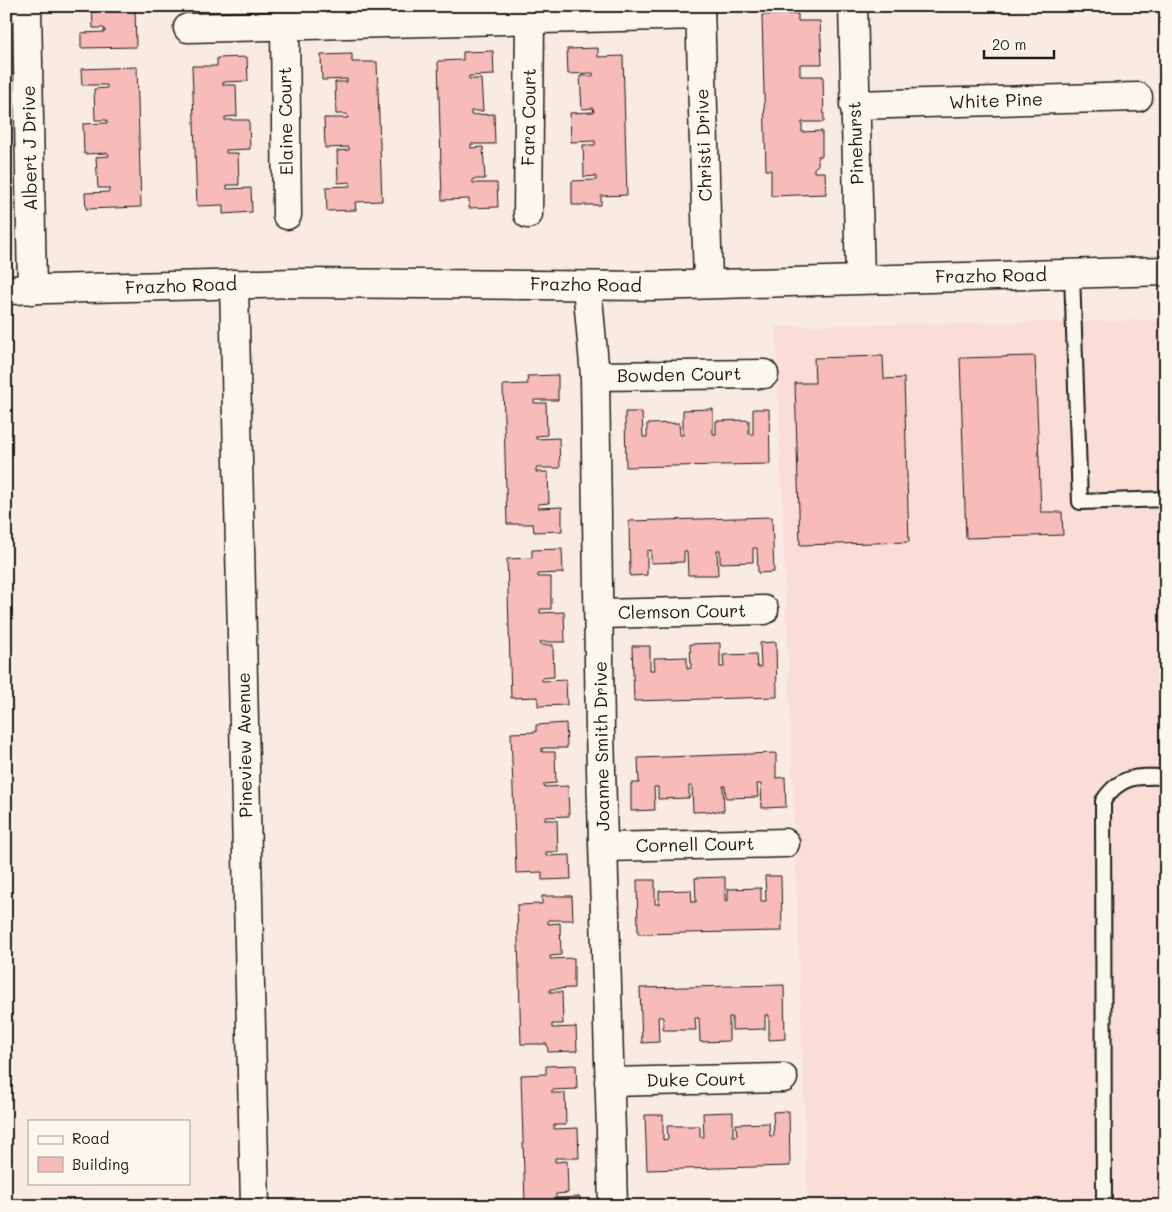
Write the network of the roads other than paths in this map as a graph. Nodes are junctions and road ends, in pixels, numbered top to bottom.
1 (27, 6) edge
2 (853, 6) edge
3 (700, 10) edge
4 (530, 21) junction
5 (285, 26) junction
6 (188, 28) dead end
7 (1138, 97) dead end
8 (854, 105) junction
9 (528, 214) dead end
10 (288, 215) dead end
11 (1166, 271) edge
12 (1072, 274) junction
13 (860, 279) junction
14 (708, 283) junction
15 (234, 284) junction
16 (587, 286) junction
17 (19, 290) edge
18 (764, 374) dead end
19 (595, 376) junction
20 (1166, 499) edge
21 (764, 610) dead end
22 (600, 614) junction
23 (1166, 777) edge
24 (784, 843) dead end
25 (605, 847) junction
26 (783, 1078) dead end
27 (609, 1082) junction
28 (255, 1206) edge
29 (614, 1206) edge
30 (1104, 1206) edge

1 - 17 street, Albert J Drive
2 - 8 street, Pinehurst
3 - 4 street
3 - 14 street, Christi Drive
4 - 5 street
4 - 9 street, Fara Court
5 - 6 street
5 - 10 street, Elaine Court
7 - 8 street, White Pine
8 - 13 street, Pinehurst
11 - 12 street, Frazho Road
12 - 13 street, Frazho Road
12 - 20 lane
13 - 14 street, Frazho Road
14 - 16 street, Frazho Road
15 - 16 street, Frazho Road
15 - 17 street, Frazho Road
15 - 28 street, Pineview Avenue
16 - 19 street, Joanne Smith Drive
18 - 19 street, Bowden Court
19 - 22 street, Joanne Smith Drive
21 - 22 street, Clemson Court
22 - 25 street, Joanne Smith Drive
23 - 30 lane
24 - 25 street, Cornell Court
25 - 27 street, Joanne Smith Drive
26 - 27 street, Duke Court
27 - 29 street, Joanne Smith Drive

